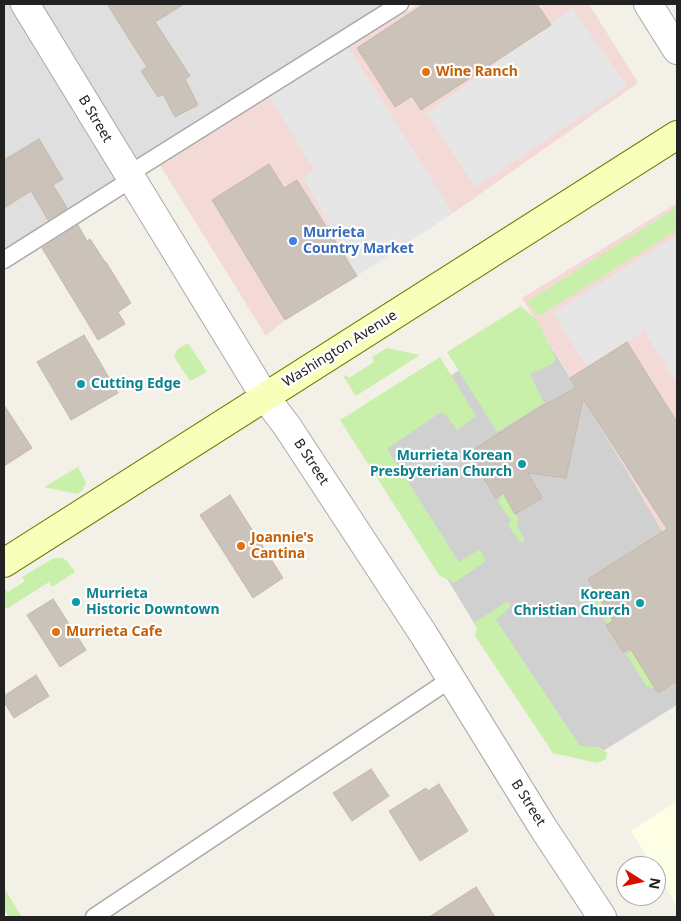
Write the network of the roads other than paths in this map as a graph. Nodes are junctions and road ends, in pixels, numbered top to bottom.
1 (24, 4) edge
2 (400, 4) edge
3 (648, 4) edge
4 (677, 50) edge
5 (677, 135) edge
6 (130, 177) junction
7 (4, 260) edge
8 (265, 397) junction
9 (4, 563) edge
10 (451, 679) junction
11 (94, 917) edge
12 (602, 917) edge

1 - 6 street, B Street
2 - 6 lane
3 - 4 street
5 - 8 main road, Washington Avenue
6 - 7 lane
6 - 8 street, B Street
8 - 9 main road, Washington Avenue
8 - 10 street, B Street
10 - 11 lane
10 - 12 street, B Street

